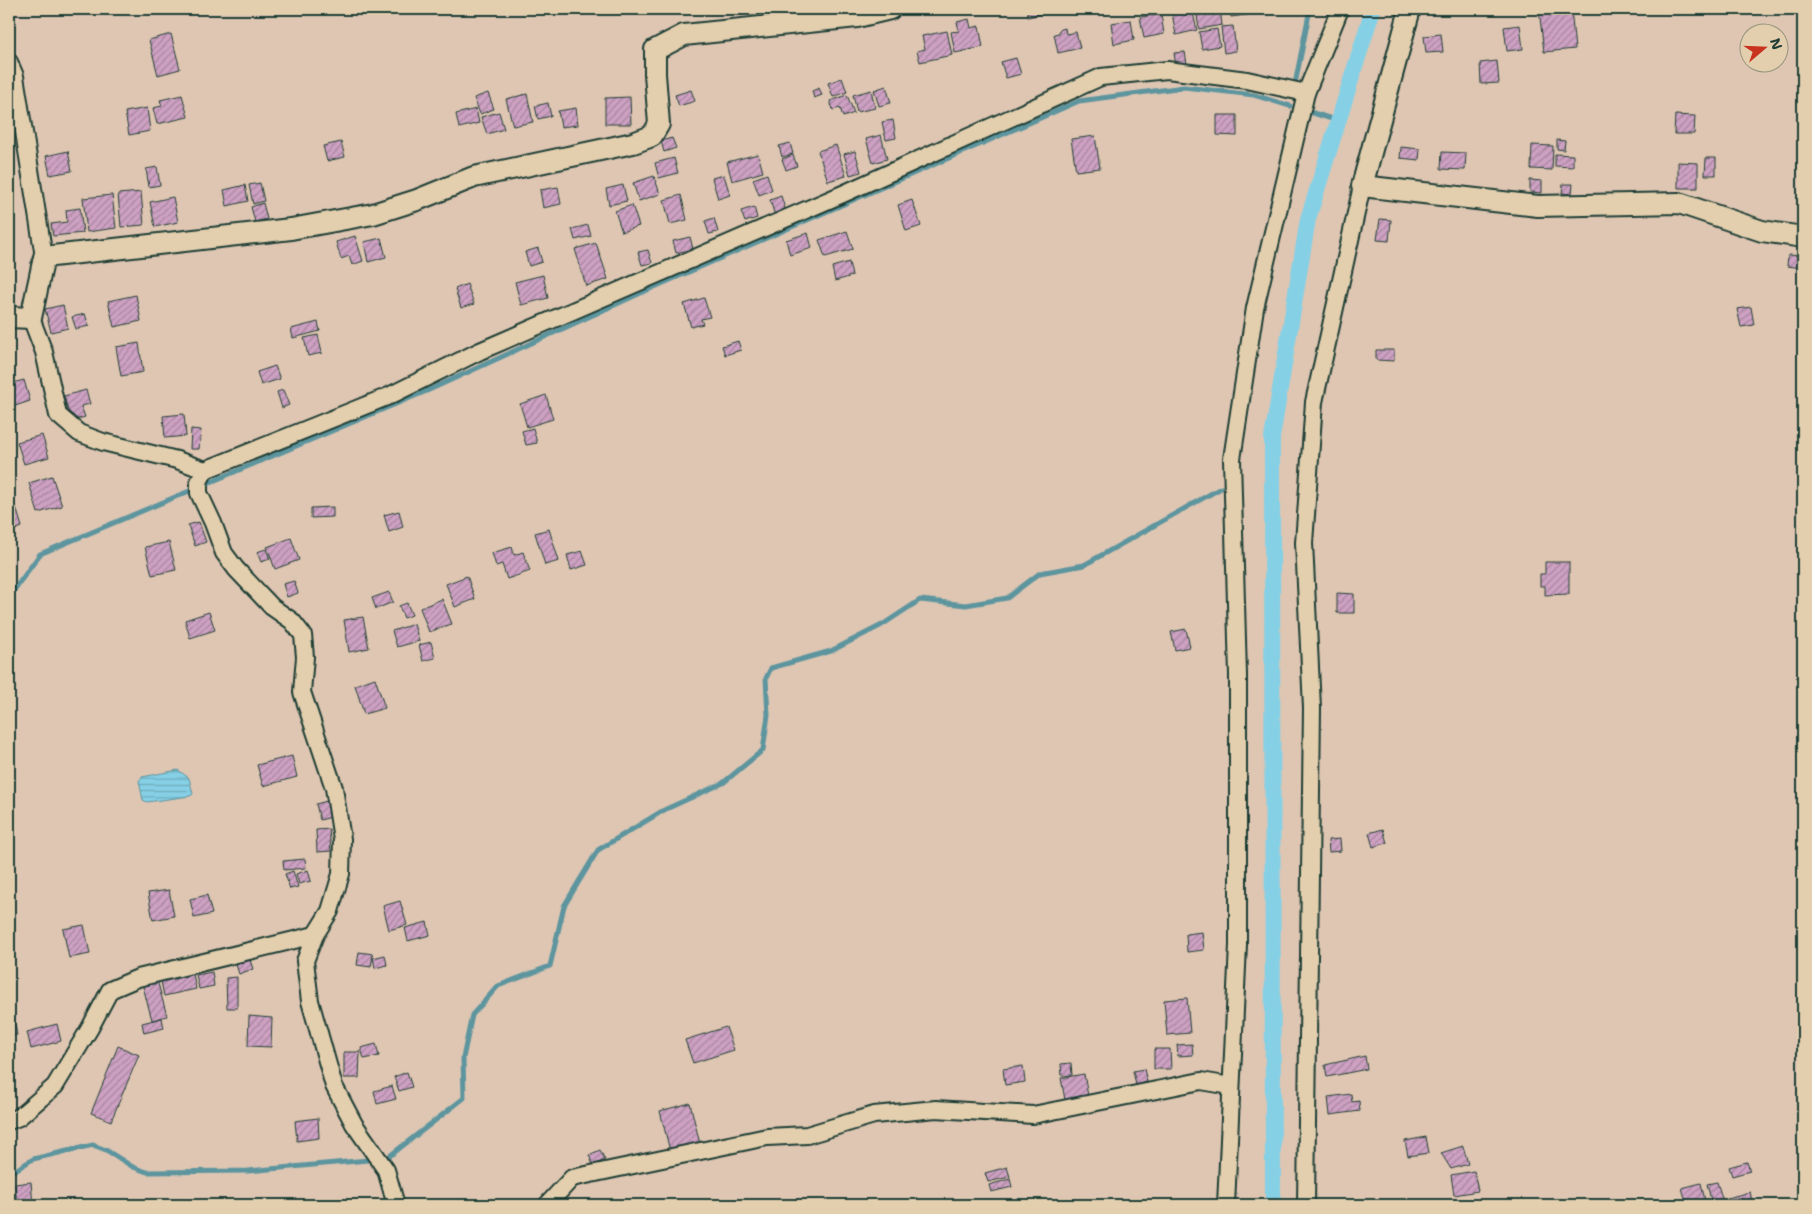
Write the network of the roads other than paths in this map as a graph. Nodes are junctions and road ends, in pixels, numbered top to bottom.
1 (890, 9) edge
2 (1340, 9) edge
3 (1410, 9) edge
4 (856, 13) edge
5 (9, 62) edge
6 (1306, 93) junction
7 (1362, 186) junction
8 (1803, 237) edge
9 (44, 257) junction
10 (9, 317) edge
11 (31, 318) junction
12 (201, 482) junction
13 (315, 934) junction
14 (1231, 1086) junction
15 (9, 1121) edge
16 (396, 1205) edge
17 (547, 1205) edge
18 (1226, 1205) edge
19 (1306, 1205) edge

1 - 4 street
2 - 6 street
3 - 7 street
4 - 9 street
5 - 9 street
6 - 12 street
6 - 14 street
7 - 8 street
7 - 19 street
9 - 11 street
10 - 11 street
11 - 12 street
12 - 13 street
13 - 15 street
13 - 16 street
14 - 17 street
14 - 18 street

